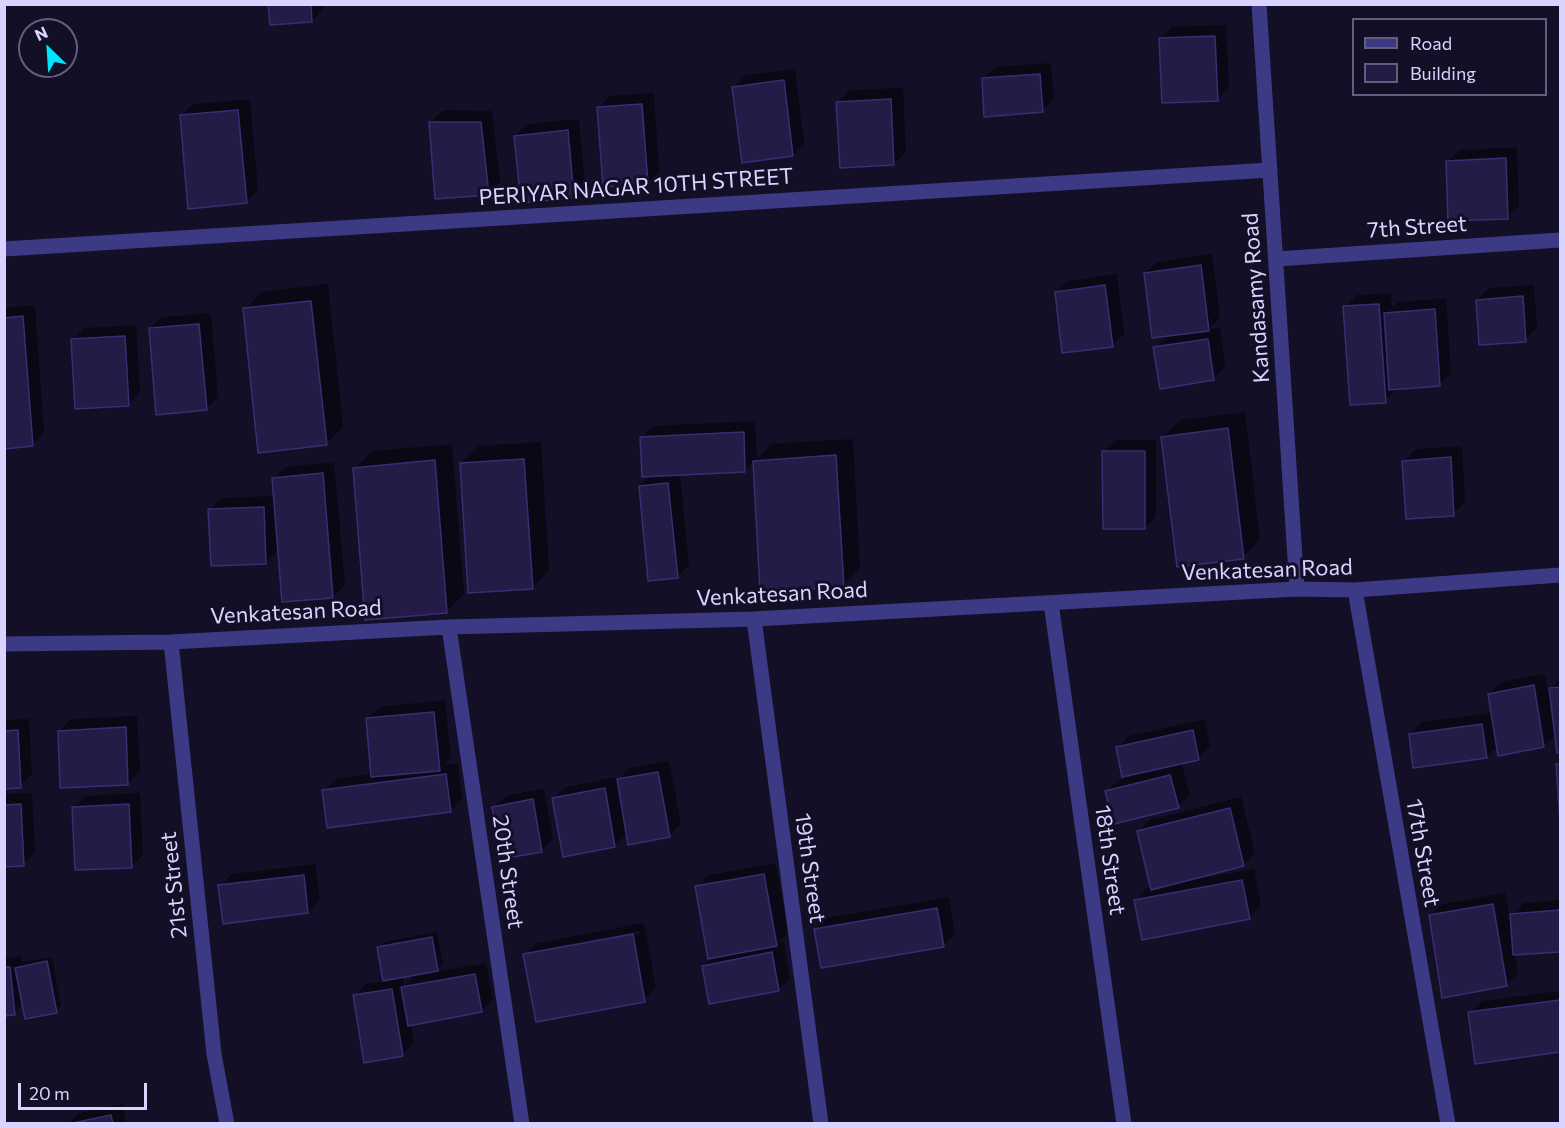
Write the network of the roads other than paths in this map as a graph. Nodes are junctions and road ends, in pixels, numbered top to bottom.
1 (1259, 4) edge
2 (1270, 170) junction
3 (1560, 240) edge
4 (4, 249) edge
5 (1276, 259) junction
6 (1560, 575) edge
7 (1296, 589) junction
8 (1354, 590) junction
9 (1051, 603) junction
10 (754, 619) junction
11 (448, 627) junction
12 (171, 642) junction
13 (4, 644) edge
14 (227, 1124) edge
15 (522, 1124) edge
16 (821, 1124) edge
17 (1124, 1124) edge
18 (1448, 1124) edge

1 - 2 street, Kandasamy Road
2 - 4 street, PERIYAR NAGAR 10TH STREET
2 - 5 street, Kandasamy Road
3 - 5 street, 7th Street
5 - 7 street, Kandasamy Road
6 - 8 street, Venkatesan Road
7 - 8 street, Venkatesan Road
7 - 9 street, Venkatesan Road
8 - 18 street, 17th Street
9 - 10 street, Venkatesan Road
9 - 17 street, 18th Street
10 - 11 street, Venkatesan Road
10 - 16 street, 19th Street
11 - 12 street, Venkatesan Road
11 - 15 street, 20th Street
12 - 13 street, Venkatesan Road
12 - 14 street, 21st Street

